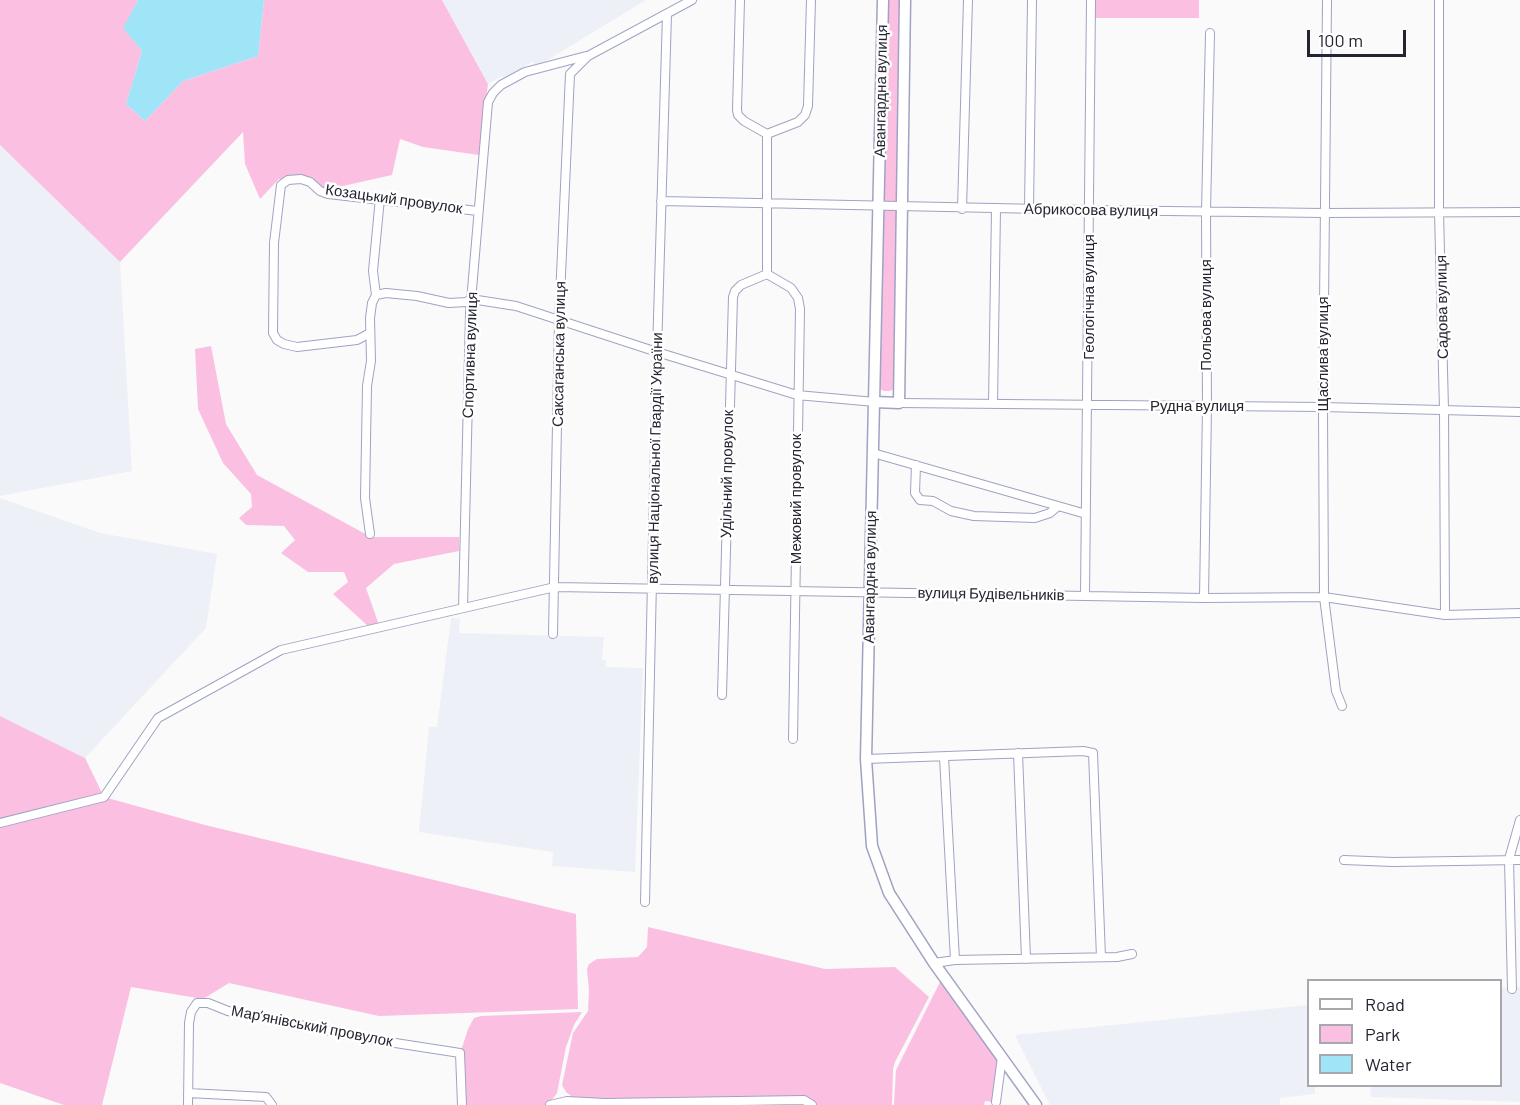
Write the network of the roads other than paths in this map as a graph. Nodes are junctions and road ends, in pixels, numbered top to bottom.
1 (692, 0) edge
2 (740, 0) edge
3 (811, 0) edge
4 (883, 0) edge
5 (905, 0) edge
6 (968, 0) edge
7 (1032, 0) edge
8 (1091, 0) edge
9 (1327, 0) edge
10 (1439, 0) edge
11 (667, 14) junction
12 (1210, 33) dead end
13 (588, 56) junction
14 (767, 134) junction
15 (380, 198) junction
16 (662, 201) junction
17 (768, 203) junction
18 (878, 206) junction
19 (902, 207) junction
20 (962, 209) junction
21 (996, 209) junction
22 (1029, 209) junction
23 (478, 210) junction
24 (1089, 210) junction
25 (1206, 212) junction
26 (1439, 212) junction
27 (1520, 212) edge
28 (1324, 213) junction
29 (767, 274) junction
30 (376, 295) junction
31 (471, 300) junction
32 (559, 320) junction
33 (370, 333) junction
34 (657, 352) junction
35 (729, 375) junction
36 (797, 395) junction
37 (875, 402) junction
38 (899, 403) junction
39 (993, 404) junction
40 (1088, 405) junction
41 (1207, 406) junction
42 (1323, 407) junction
43 (1444, 409) junction
44 (1520, 412) edge
45 (873, 453) junction
46 (916, 465) junction
47 (1058, 507) junction
48 (1086, 514) junction
49 (370, 534) dead end
50 (555, 587) junction
51 (652, 588) junction
52 (725, 590) junction
53 (796, 591) junction
54 (870, 592) junction
55 (1085, 595) junction
56 (1324, 597) junction
57 (1204, 598) junction
58 (463, 609) junction
59 (1520, 613) edge
60 (1445, 615) junction
61 (553, 634) dead end
62 (722, 695) dead end
63 (1342, 706) dead end
64 (793, 740) dead end
65 (1018, 753) junction
66 (944, 757) junction
67 (866, 759) junction
68 (1520, 820) edge
69 (0, 823) edge
70 (1344, 860) dead end
71 (1509, 860) junction
72 (1520, 861) edge
73 (645, 902) dead end
74 (1132, 954) dead end
75 (1101, 957) junction
76 (1026, 959) junction
77 (1516, 959) edge
78 (955, 960) junction
79 (934, 963) junction
80 (1512, 989) dead end
81 (1002, 1057) junction
82 (188, 1093) junction
83 (996, 1102) dead end
84 (188, 1105) edge
85 (272, 1105) edge
86 (462, 1105) edge
87 (550, 1105) edge
88 (812, 1105) edge
89 (1036, 1105) edge

1 - 11 street
2 - 14 street
3 - 14 street
4 - 18 street, Авангардна вулиця
5 - 19 street, Авангардна вулиця
6 - 20 street
7 - 22 street
8 - 24 street, Геологічна вулиця
9 - 28 street, Щаслива вулиця
10 - 26 street, Садова вулиця
11 - 13 street
11 - 16 street, вулиця Національної Гвардії України
12 - 25 street, Польова вулиця
13 - 23 street, Спортивна вулиця
13 - 32 street, Саксаганська вулиця
14 - 17 street
15 - 23 street, Козацький провулок
15 - 30 street
15 - 33 street, Козацький провулок
16 - 17 street, Абрикосова вулиця
16 - 34 street, вулиця Національної Гвардії України
17 - 18 street, Абрикосова вулиця
17 - 29 street
18 - 19 street, Абрикосова вулиця
18 - 37 street, Авангардна вулиця
19 - 20 street, Абрикосова вулиця
19 - 38 street, Авангардна вулиця
20 - 21 street, Абрикосова вулиця
21 - 22 street, Абрикосова вулиця
21 - 39 street
22 - 24 street, Абрикосова вулиця
23 - 31 street, Спортивна вулиця
24 - 25 street, Абрикосова вулиця
24 - 40 street, Геологічна вулиця
25 - 28 street, Абрикосова вулиця
25 - 41 street, Польова вулиця
26 - 27 street, Абрикосова вулиця
26 - 28 street, Абрикосова вулиця
26 - 43 street, Садова вулиця
28 - 42 street, Щаслива вулиця
29 - 35 street, Удільний провулок
29 - 36 street, Межовий провулок
30 - 31 street
30 - 33 street
31 - 32 street
31 - 58 street, Спортивна вулиця
32 - 34 street
32 - 50 street, Саксаганська вулиця
33 - 49 street
34 - 35 street
34 - 51 street, вулиця Національної Гвардії України
35 - 36 street
35 - 52 street, Удільний провулок
36 - 37 street
36 - 53 street, Межовий провулок
37 - 38 street, Рудна вулиця
37 - 45 street, Авангардна вулиця
38 - 39 street, Рудна вулиця
39 - 40 street, Рудна вулиця
40 - 41 street, Рудна вулиця
40 - 48 street, Геологічна вулиця
41 - 42 street, Рудна вулиця
41 - 57 street, Польова вулиця
42 - 43 street, Рудна вулиця
42 - 56 street, Щаслива вулиця
43 - 44 street, Рудна вулиця
43 - 60 street, Садова вулиця
45 - 46 street
45 - 54 street, Авангардна вулиця
46 - 47 street
46 - 47 street
47 - 48 street
48 - 55 street, Геологічна вулиця
50 - 51 street, вулиця Будівельників
50 - 58 street, вулиця Будівельників
50 - 61 street, Саксаганська вулиця
51 - 52 street, вулиця Будівельників
51 - 73 street, вулиця Національної Гвардії України
52 - 53 street, вулиця Будівельників
52 - 62 street, Удільний провулок
53 - 54 street, вулиця Будівельників
53 - 64 street, Межовий провулок
54 - 55 street, вулиця Будівельників
54 - 67 street, Авангардна вулиця
55 - 57 street, вулиця Будівельників
56 - 57 street, вулиця Будівельників
56 - 60 street, вулиця Будівельників
56 - 63 street, Щаслива вулиця
58 - 69 street, вулиця Будівельників
59 - 60 street, вулиця Будівельників
65 - 66 street
65 - 75 street
65 - 76 street
66 - 67 street
66 - 78 street
67 - 79 street, Авангардна вулиця
68 - 71 street
70 - 71 street
71 - 72 street
71 - 77 street
74 - 75 street
75 - 76 street
76 - 78 street
77 - 80 street
78 - 79 street
79 - 81 street, Авангардна вулиця
81 - 83 street
81 - 89 street, Авангардна вулиця
82 - 84 street, Марʼянівський провулок
82 - 85 street
82 - 86 street, Марʼянівський провулок
87 - 88 street

